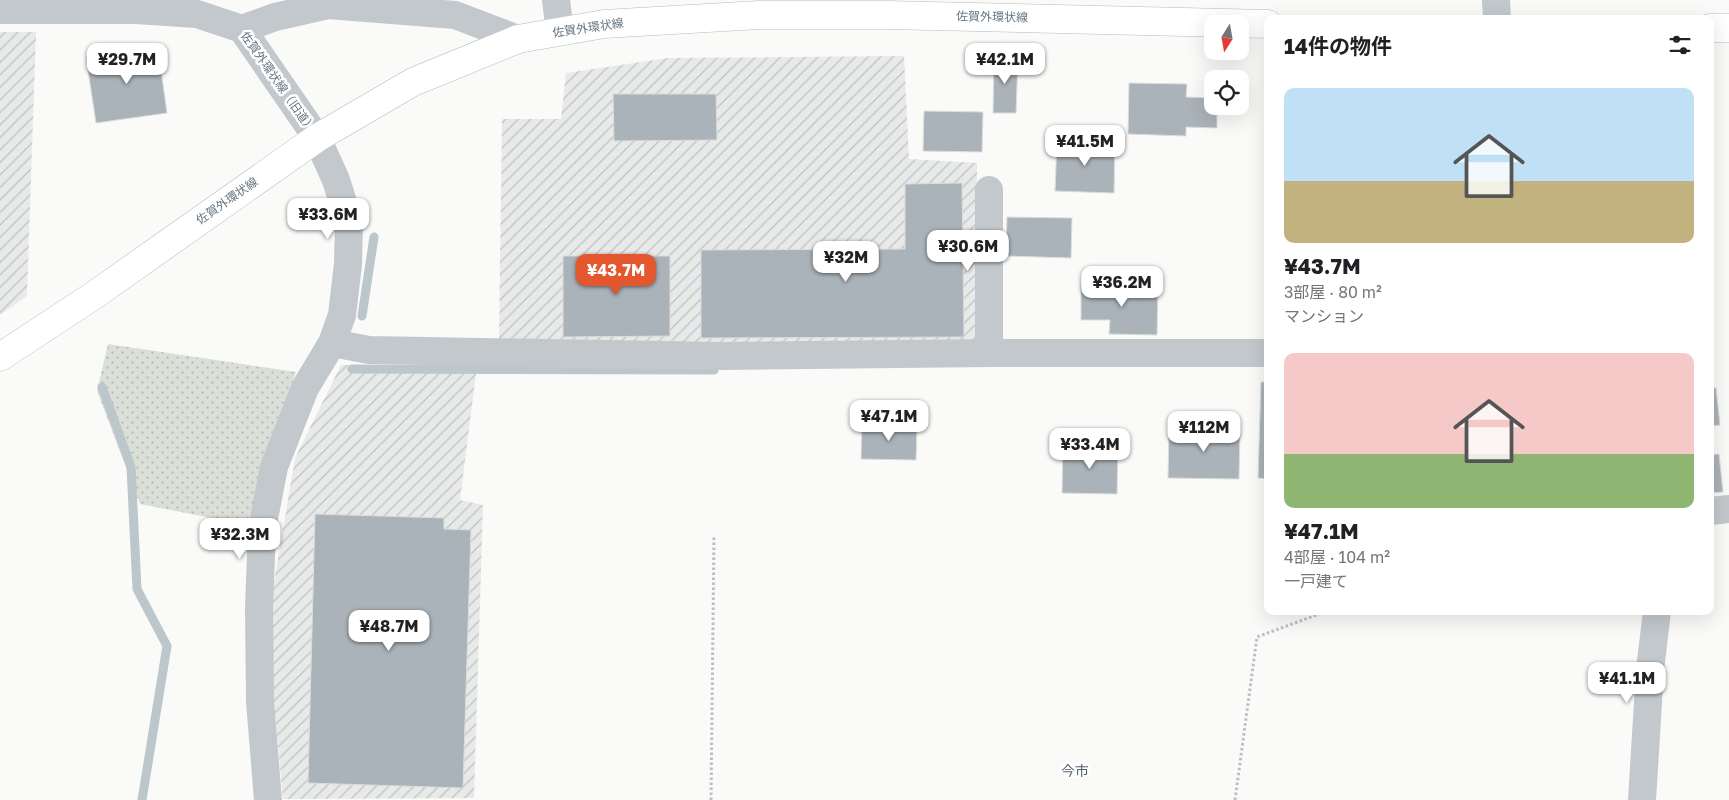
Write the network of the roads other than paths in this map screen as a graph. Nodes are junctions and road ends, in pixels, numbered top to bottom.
1 (556, 0) edge
2 (1496, 0) edge
3 (136, 5) edge
4 (759, 8) edge
5 (0, 10) edge
6 (1497, 15) edge
7 (1264, 24) edge
8 (1714, 28) edge
9 (1729, 28) edge
10 (242, 29) junction
11 (560, 32) junction
12 (518, 39) junction
13 (317, 138) junction
14 (989, 190) dead end
15 (332, 343) junction
16 (990, 353) junction
17 (1264, 353) edge
18 (0, 357) edge
19 (1729, 509) edge
20 (1714, 511) edge
21 (1657, 615) edge
22 (268, 800) edge
23 (1642, 800) edge

1 - 11 street
2 - 6 street
3 - 5 street, 佐賀外環状線（旧道）
3 - 10 street, 佐賀外環状線（旧道）
4 - 7 main road, 佐賀外環状線
4 - 11 main road, 佐賀外環状線
8 - 9 main road
10 - 12 street
10 - 13 street, 佐賀外環状線（旧道）
11 - 12 main road, 佐賀外環状線
12 - 13 main road, 佐賀外環状線
13 - 15 street, 佐賀外環状線（旧道）
13 - 18 main road, 佐賀外環状線
14 - 16 street
15 - 16 street
15 - 22 street, 佐賀外環状線（旧道）
16 - 17 street
19 - 20 street
21 - 23 street

